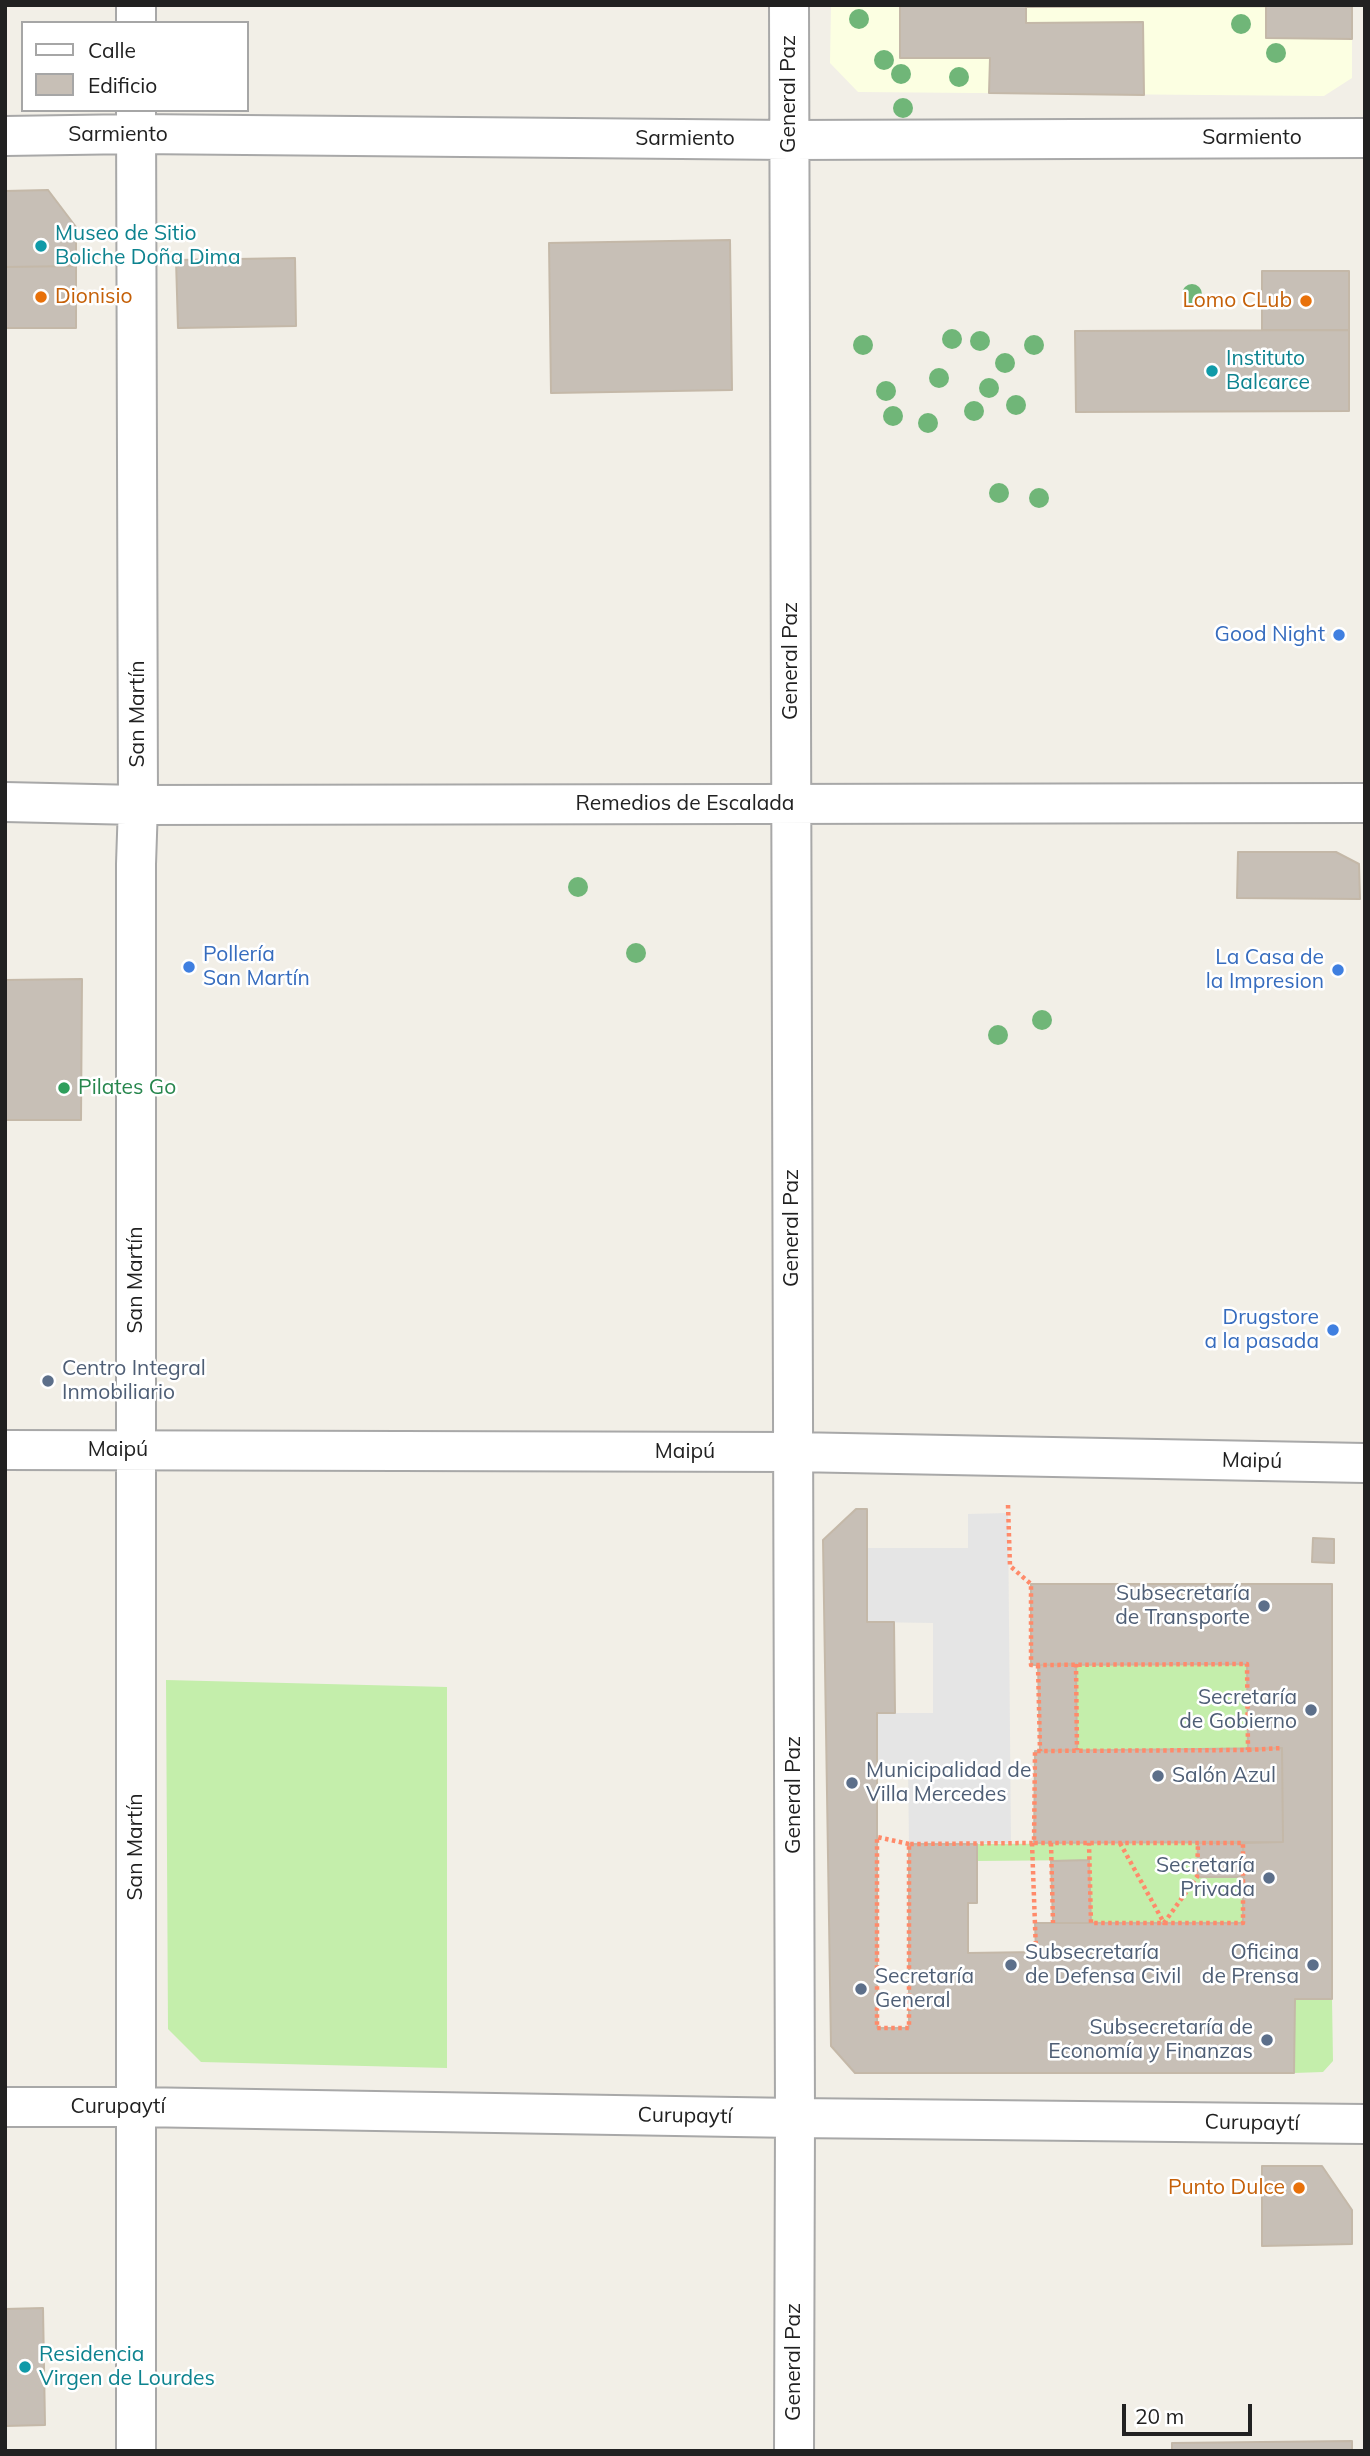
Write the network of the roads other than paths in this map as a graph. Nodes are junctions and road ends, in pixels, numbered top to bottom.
1 (789, 5) edge
2 (136, 122) edge
3 (5, 136) edge
4 (1365, 138) edge
5 (790, 140) junction
6 (5, 802) edge
7 (1365, 803) edge
8 (791, 804) junction
9 (138, 805) junction
10 (5, 1450) edge
11 (136, 1450) junction
12 (793, 1452) junction
13 (1365, 1463) edge
14 (5, 2107) edge
15 (136, 2107) junction
16 (795, 2118) junction
17 (1365, 2124) edge
18 (136, 2451) edge
19 (794, 2451) edge

1 - 5 street, General Paz
2 - 3 street, Sarmiento
2 - 5 street, Sarmiento
2 - 9 street, San Martín
4 - 5 street, Sarmiento
5 - 8 street, General Paz
6 - 9 street, Remedios de Escalada
7 - 8 street, Remedios de Escalada
8 - 9 street, Remedios de Escalada
8 - 12 street, General Paz
9 - 11 street, San Martín
10 - 11 street, Maipú
11 - 12 street, Maipú
11 - 15 street, San Martín
12 - 13 street, Maipú
12 - 16 street, General Paz
14 - 15 street, Curupaytí
15 - 16 street, Curupaytí
15 - 18 street, San Martín
16 - 17 street, Curupaytí
16 - 19 street, General Paz

